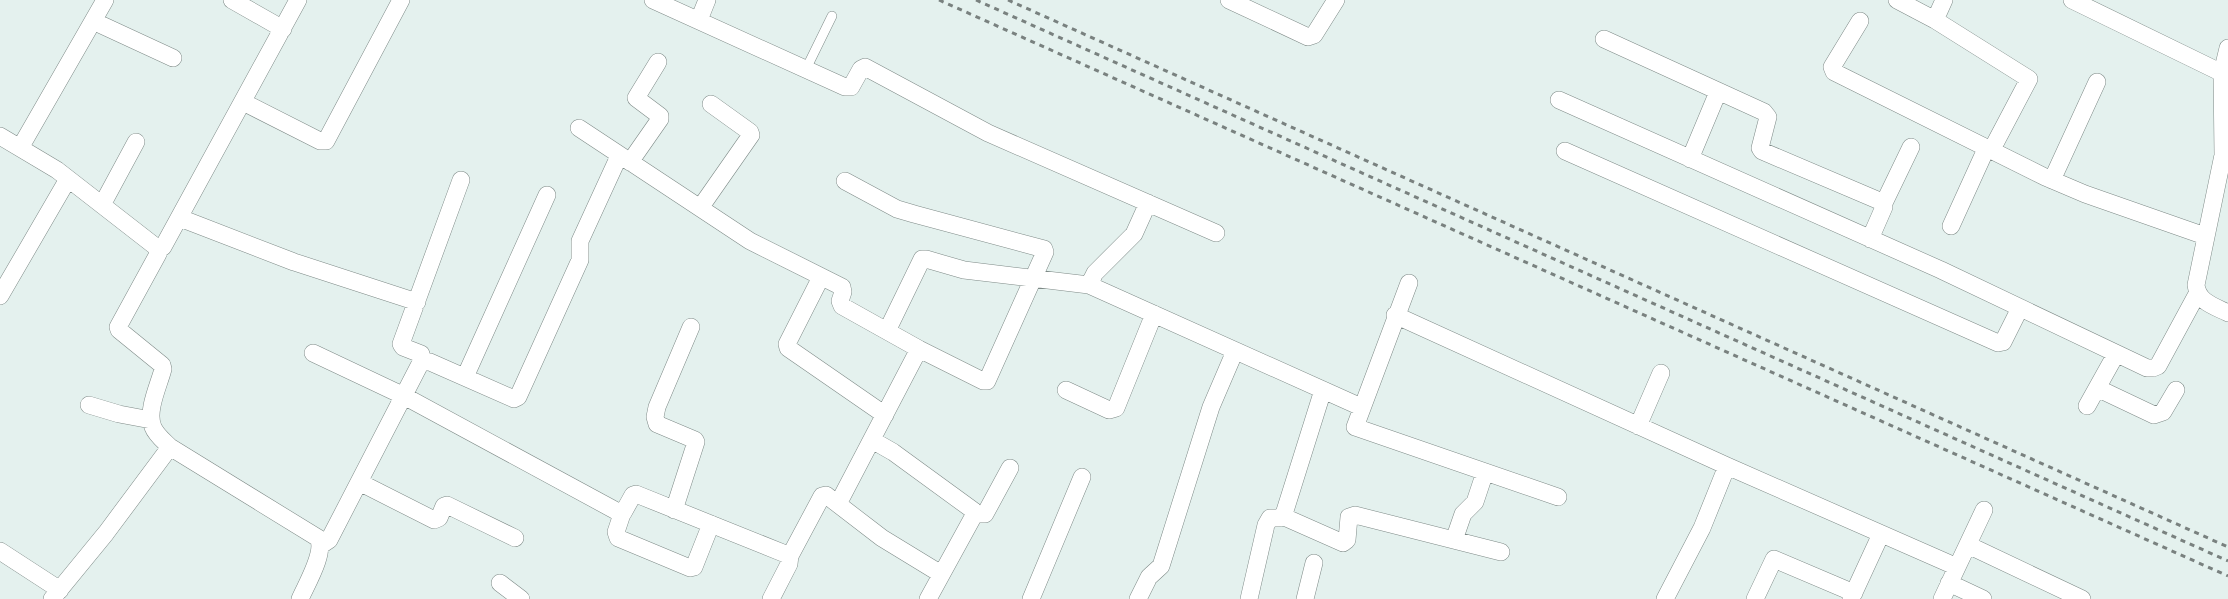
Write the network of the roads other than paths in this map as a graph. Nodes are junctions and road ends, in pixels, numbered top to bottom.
1 (105, 0) edge
2 (232, 0) edge
3 (298, 0) edge
4 (400, 0) edge
5 (653, 0) edge
6 (707, 0) edge
7 (1229, 0) edge
8 (1336, 0) edge
9 (1897, 0) edge
10 (1944, 0) edge
11 (2072, 0) edge
12 (832, 16) dead end
13 (699, 20) junction
14 (1935, 20) junction
15 (93, 21) junction
16 (1860, 21) dead end
17 (283, 29) junction
18 (1604, 39) dead end
19 (2228, 48) edge
20 (172, 58) dead end
21 (658, 62) dead end
22 (806, 69) junction
23 (2222, 73) junction
24 (2097, 82) dead end
25 (1718, 92) junction
26 (1559, 100) dead end
27 (243, 102) junction
28 (711, 104) dead end
29 (2226, 104) edge
30 (579, 128) dead end
31 (0, 136) edge
32 (136, 142) dead end
33 (1911, 147) dead end
34 (20, 148) junction
35 (1565, 150) dead end
36 (1988, 150) junction
37 (624, 159) junction
38 (1690, 159) junction
39 (68, 179) junction
40 (461, 180) dead end
41 (2052, 180) junction
42 (845, 181) dead end
43 (2223, 183) edge
44 (547, 194) dead end
45 (1148, 203) junction
46 (102, 205) junction
47 (1883, 205) junction
48 (700, 208) junction
49 (180, 218) junction
50 (1951, 226) dead end
51 (1216, 232) dead end
52 (2205, 236) junction
53 (1870, 239) junction
54 (158, 250) junction
55 (821, 277) junction
56 (1034, 279) junction
57 (1409, 283) dead end
58 (1089, 285) junction
59 (2197, 294) junction
60 (0, 296) edge
61 (417, 302) junction
62 (2020, 308) junction
63 (2228, 313) edge
64 (1154, 314) junction
65 (1395, 315) junction
66 (691, 327) dead end
67 (888, 331) junction
68 (919, 349) junction
69 (1235, 351) junction
70 (312, 353) dead end
71 (2116, 354) junction
72 (424, 361) junction
73 (1661, 373) dead end
74 (465, 377) junction
75 (2097, 388) junction
76 (1066, 390) dead end
77 (1323, 390) junction
78 (2176, 390) dead end
79 (404, 396) junction
80 (89, 405) dead end
81 (2087, 406) dead end
82 (1361, 407) junction
83 (885, 415) junction
84 (151, 420) junction
85 (1638, 426) junction
86 (872, 440) junction
87 (170, 446) junction
88 (1727, 466) junction
89 (1010, 468) dead end
90 (1485, 472) junction
91 (1082, 477) dead end
92 (359, 482) junction
93 (1558, 497) dead end
94 (838, 504) junction
95 (674, 510) junction
96 (1984, 510) dead end
97 (622, 514) junction
98 (974, 514) junction
99 (1282, 516) junction
100 (711, 524) junction
101 (1881, 534) junction
102 (515, 538) dead end
103 (1454, 540) junction
104 (1968, 545) junction
105 (320, 546) junction
106 (0, 551) edge
107 (1501, 552) dead end
108 (790, 555) junction
109 (1314, 563) dead end
110 (1957, 567) junction
111 (941, 574) junction
112 (500, 583) dead end
113 (1950, 583) junction
114 (56, 594) edge
115 (1852, 596) edge
116 (300, 599) edge
117 (521, 599) edge
118 (771, 599) edge
119 (928, 599) edge
120 (1031, 599) edge
121 (1138, 599) edge
122 (1249, 599) edge
123 (1305, 599) edge
124 (1665, 599) edge
125 (1755, 599) edge
126 (1942, 599) edge
127 (1983, 599) edge
128 (2082, 599) edge

1 - 15 street
2 - 17 street
3 - 17 street
4 - 27 street
5 - 13 street
6 - 13 street
7 - 8 street
9 - 14 street
10 - 14 street
11 - 23 street
12 - 22 lane
13 - 22 street
14 - 36 street
15 - 20 street
15 - 34 street
16 - 36 street
17 - 27 street
18 - 25 street
19 - 23 street
21 - 37 street
22 - 45 street
23 - 29 street
24 - 41 street
25 - 38 street
25 - 47 street
26 - 38 street
27 - 49 street
28 - 48 street
29 - 43 street
30 - 37 street
31 - 34 street
32 - 46 street
33 - 47 street
34 - 39 street
35 - 62 street
36 - 41 street
36 - 50 street
37 - 48 street
37 - 74 street
38 - 53 street
39 - 46 street
39 - 60 street
40 - 61 street
41 - 52 street
42 - 56 street
43 - 52 street
44 - 74 street
45 - 51 street
45 - 58 street
46 - 54 street
47 - 53 street
48 - 55 street
49 - 54 street
49 - 61 street
52 - 59 street
53 - 62 street
54 - 84 street
55 - 67 street
55 - 83 street
56 - 58 street
56 - 67 street
56 - 68 street
57 - 65 street
58 - 64 street
59 - 63 street
59 - 71 street
61 - 72 street
62 - 71 street
64 - 69 street
64 - 76 street
65 - 82 street
65 - 85 street
66 - 95 street
67 - 68 street
68 - 83 street
69 - 77 street
69 - 121 street
70 - 79 street
71 - 75 street
72 - 74 street
72 - 79 street
73 - 85 street
75 - 78 street
75 - 81 street
77 - 82 street
77 - 99 street
79 - 92 street
79 - 97 street
80 - 84 street
82 - 90 street
83 - 86 street
84 - 87 street
85 - 88 street
86 - 94 street
86 - 98 street
87 - 105 street
87 - 114 street
88 - 101 street
88 - 124 street
89 - 98 street
90 - 93 street
90 - 103 street
91 - 120 street
92 - 102 street
92 - 105 street
94 - 108 street
94 - 111 street
95 - 97 street
95 - 100 street
96 - 104 street
97 - 100 street
98 - 111 street
99 - 103 street
99 - 122 street
100 - 108 street
101 - 110 street
101 - 115 street
103 - 107 street
104 - 110 street
104 - 128 street
105 - 116 street
106 - 114 street
108 - 118 street
109 - 123 street
110 - 113 street
111 - 119 street
112 - 117 street
113 - 126 street
113 - 127 street
115 - 125 street

